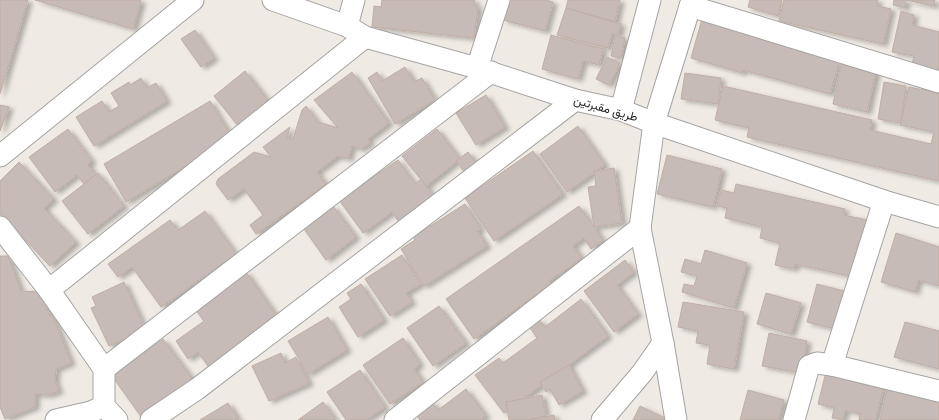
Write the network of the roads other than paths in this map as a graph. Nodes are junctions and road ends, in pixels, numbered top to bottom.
1 (193, 0) edge
2 (273, 0) edge
3 (354, 0) edge
4 (498, 0) edge
5 (650, 0) edge
6 (691, 3) edge
7 (347, 26) junction
8 (365, 37) junction
9 (484, 70) junction
10 (939, 82) edge
11 (575, 100) junction
12 (621, 110) junction
13 (654, 123) junction
14 (0, 156) edge
15 (884, 201) junction
16 (939, 217) edge
17 (0, 227) edge
18 (640, 228) junction
19 (49, 290) junction
20 (663, 343) junction
21 (832, 365) junction
22 (104, 369) junction
23 (939, 391) edge
24 (110, 413) edge
25 (56, 420) edge
26 (151, 420) edge
27 (395, 420) edge
28 (602, 420) edge
29 (676, 420) edge
30 (794, 420) edge

1 - 14 street
2 - 7 street, طريق مقبرتين
3 - 7 street
4 - 9 street
5 - 12 street
6 - 10 street
6 - 13 street
7 - 8 street, طريق مقبرتين
8 - 9 street, طريق مقبرتين
8 - 19 street
9 - 11 street, طريق مقبرتين
9 - 22 street
11 - 12 street, طريق مقبرتين
11 - 26 street
12 - 13 street, طريق مقبرتين
13 - 15 street, طريق مقبرتين
13 - 18 street
15 - 16 street, طريق مقبرتين
15 - 21 street
17 - 19 street
18 - 20 street
18 - 27 street
19 - 22 street
20 - 28 street
20 - 29 street
21 - 23 street
21 - 30 street
22 - 24 street
24 - 25 street

